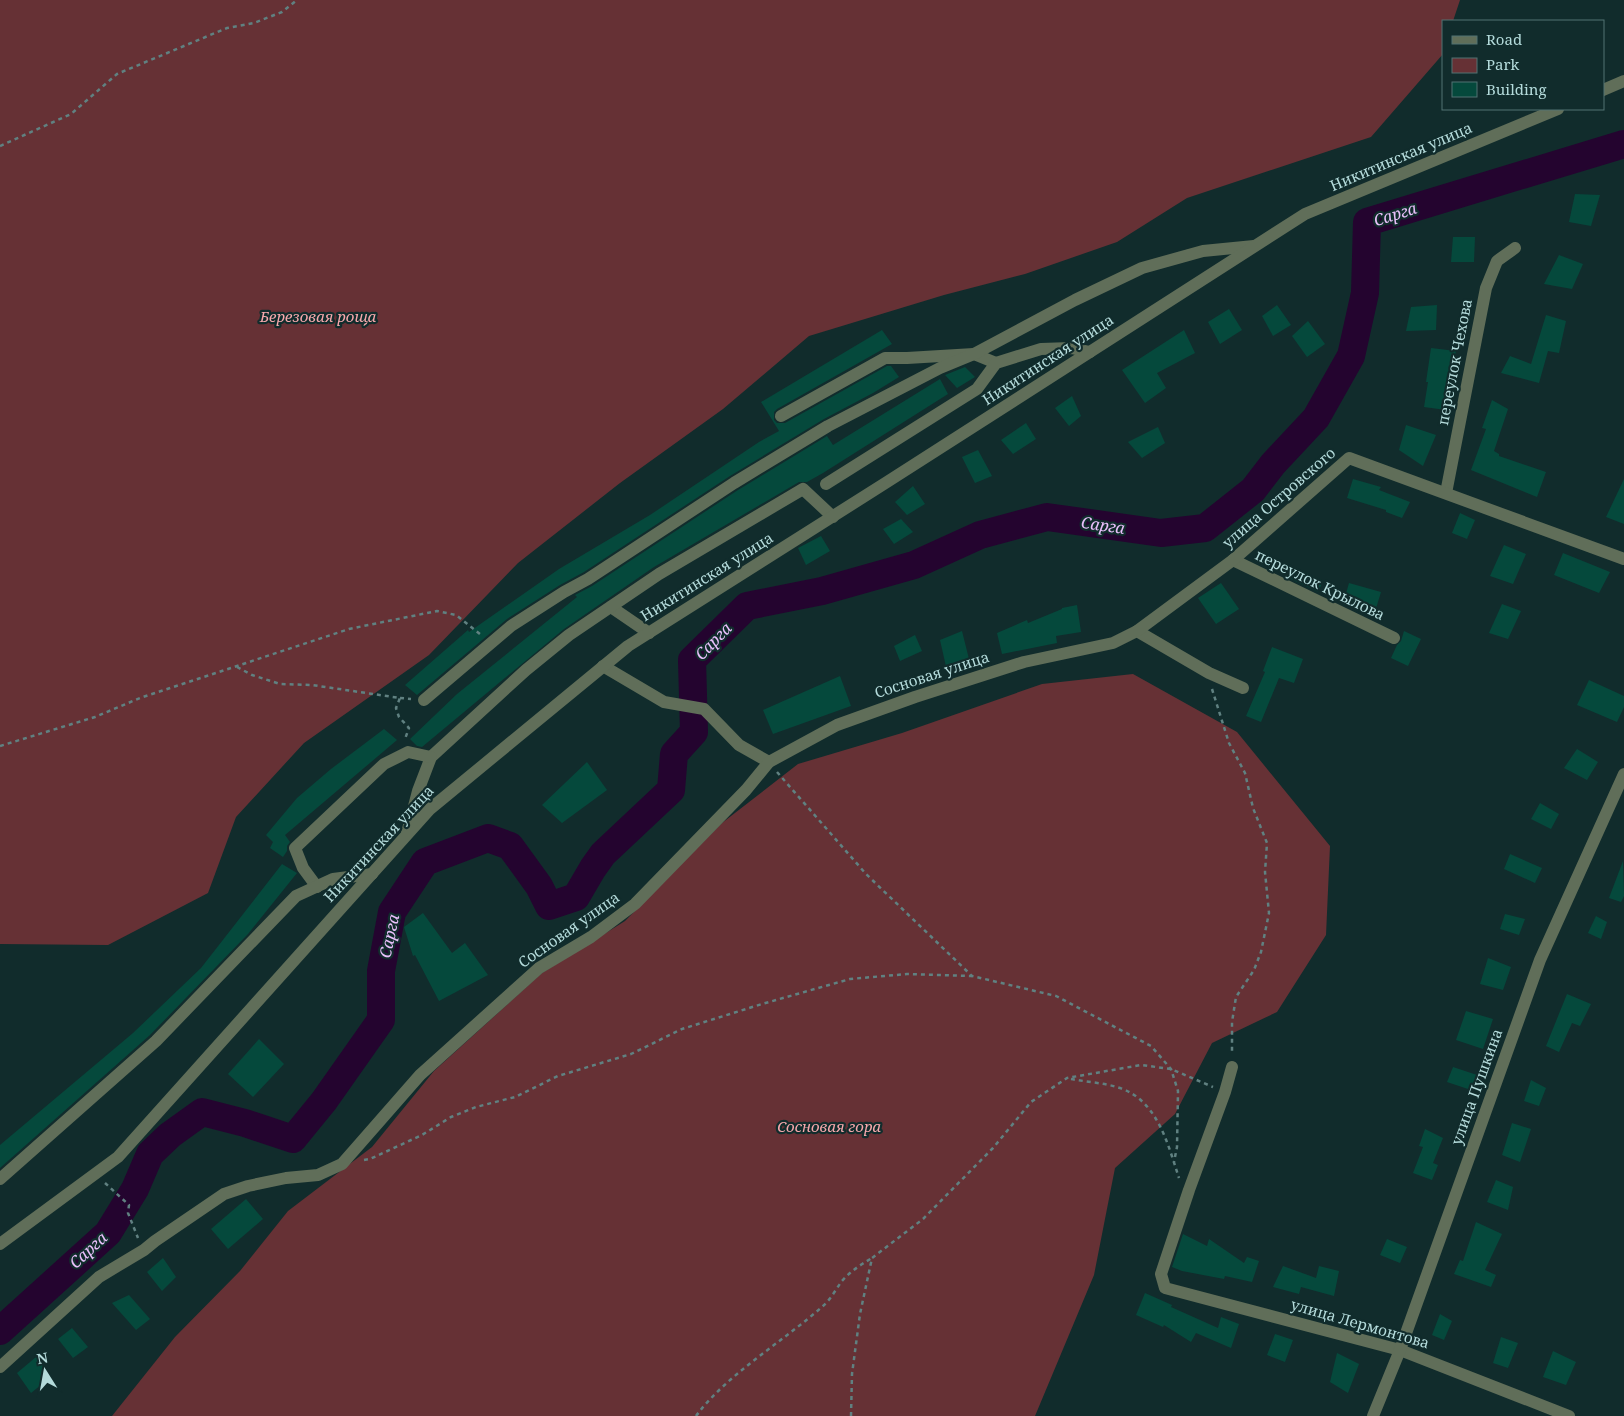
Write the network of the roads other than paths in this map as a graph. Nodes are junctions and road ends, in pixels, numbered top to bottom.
1 (1624, 81) edge
2 (1604, 90) edge
3 (1556, 110) edge
4 (1257, 245) junction
5 (1515, 248) dead end
6 (1090, 352) junction
7 (974, 354) junction
8 (996, 363) junction
9 (781, 416) dead end
10 (826, 484) dead end
11 (1446, 493) junction
12 (833, 517) junction
13 (1624, 559) edge
14 (1233, 560) junction
15 (611, 607) junction
16 (1137, 631) junction
17 (649, 633) junction
18 (1394, 638) dead end
19 (1113, 643) joint
20 (603, 666) junction
21 (1243, 688) dead end
22 (424, 700) dead end
23 (431, 757) junction
24 (769, 762) junction
25 (1624, 774) edge
26 (407, 835) junction
27 (372, 874) junction
28 (317, 887) junction
29 (1232, 1067) road end
30 (0, 1179) edge
31 (0, 1244) edge
32 (1400, 1350) junction
33 (0, 1367) edge
34 (1373, 1416) edge
35 (1569, 1416) edge

1 - 2 street
3 - 4 street, Никитинская улица
4 - 6 street, Никитинская улица
4 - 7 street
5 - 11 street, переулок Чехова
6 - 8 street
6 - 12 street, Никитинская улица
7 - 8 street
7 - 9 street
7 - 22 street
8 - 10 street
11 - 13 street, улица Островского
11 - 14 street, улица Островского
12 - 15 street
12 - 17 street, Никитинская улица
14 - 16 street, улица Островского
14 - 18 street, переулок Крылова
15 - 17 street
15 - 23 street
16 - 19 street, улица Островского
16 - 21 street
17 - 20 street, Никитинская улица
19 - 24 street, Сосновая улица
20 - 24 street
20 - 26 street, Никитинская улица
23 - 26 street
23 - 28 street
24 - 33 street, Сосновая улица
25 - 32 street, улица Пушкина
26 - 27 street, Никитинская улица
27 - 28 street
27 - 31 street, Никитинская улица
28 - 30 street
29 - 32 street, улица Лермонтова
32 - 34 street, улица Пушкина
32 - 35 street, улица Лермонтова

